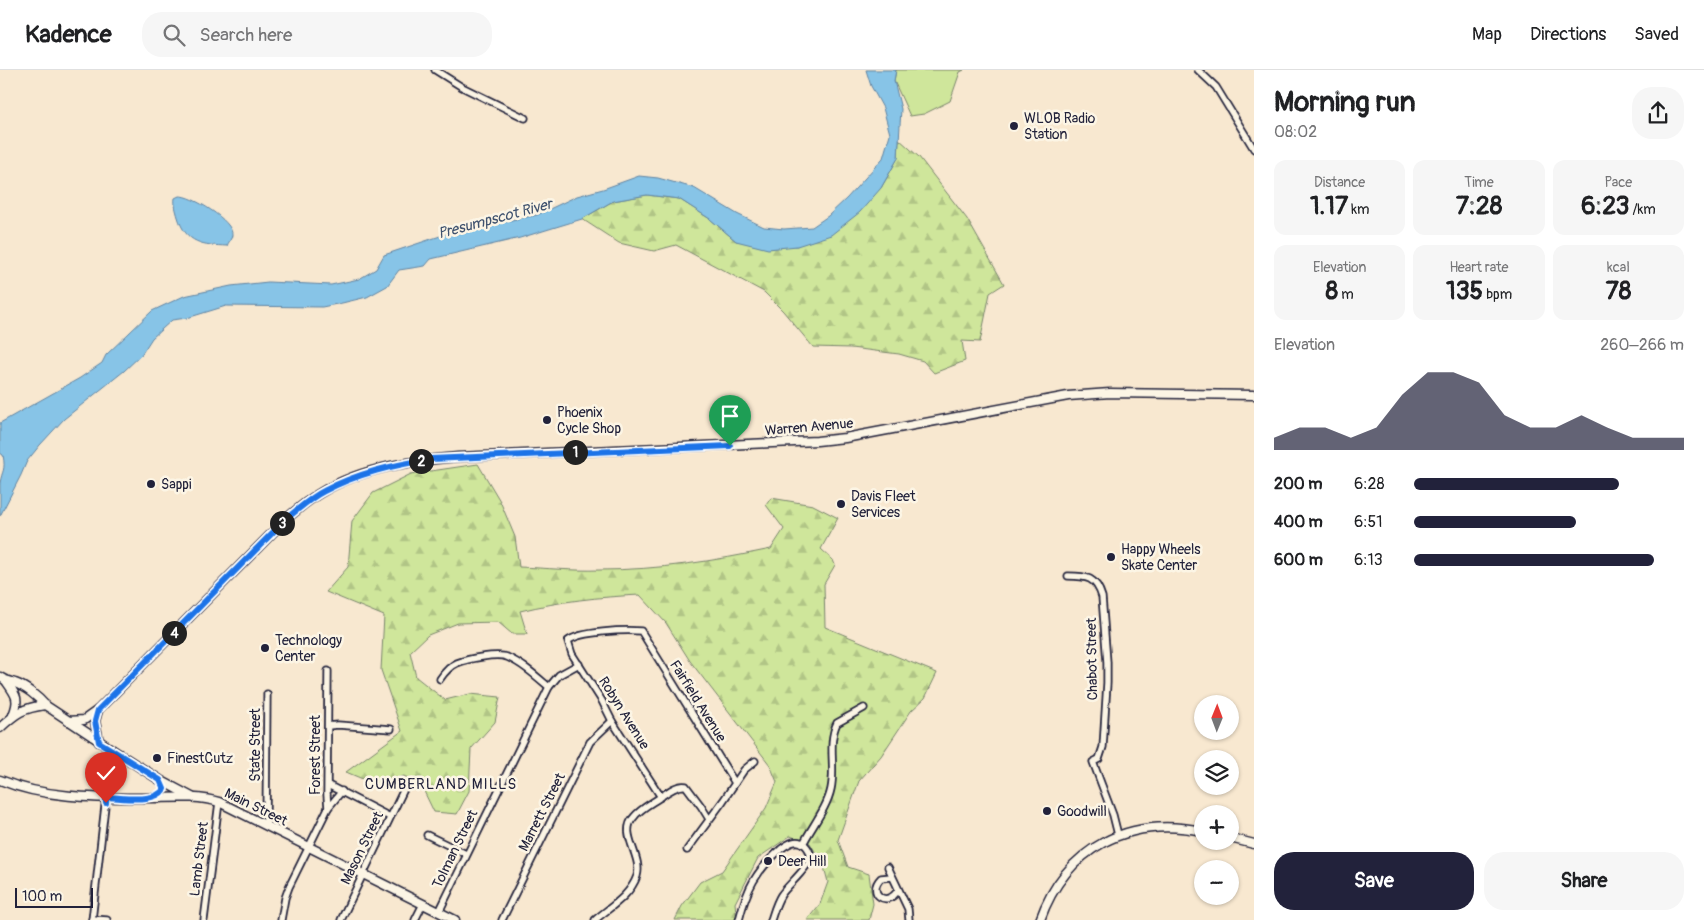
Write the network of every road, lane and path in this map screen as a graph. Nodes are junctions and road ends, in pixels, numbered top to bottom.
1 (435, 70) edge
2 (1198, 70) edge
3 (525, 118) dead end
4 (1254, 149) edge
5 (1254, 395) edge
6 (1068, 576) dead end
7 (568, 641) joint
8 (578, 664) junction
9 (328, 671) dead end
10 (440, 679) dead end
11 (3, 680) edge
12 (549, 687) junction
13 (267, 694) dead end
14 (45, 706) junction
15 (864, 708) dead end
16 (98, 710) junction
17 (13, 716) junction
18 (68, 721) junction
19 (612, 721) junction
20 (328, 726) junction
21 (0, 728) edge
22 (391, 729) dead end
23 (99, 742) junction
24 (754, 761) dead end
25 (0, 780) edge
26 (160, 780) junction
27 (735, 783) junction
28 (328, 785) junction
29 (405, 787) dead end
30 (342, 791) junction
31 (106, 797) junction
32 (192, 797) junction
33 (661, 797) junction
34 (148, 798) junction
35 (219, 802) junction
36 (328, 808) junction
37 (390, 816) junction
38 (710, 819) junction
39 (266, 826) junction
40 (1194, 830) edge
41 (427, 835) dead end
42 (1118, 835) junction
43 (1239, 840) edge
44 (803, 844) junction
45 (1254, 844) edge
46 (310, 848) junction
47 (687, 850) dead end
48 (466, 854) junction
49 (888, 866) dead end
50 (363, 874) junction
51 (892, 877) junction
52 (898, 890) junction
53 (423, 904) junction
54 (439, 912) junction
55 (92, 919) edge
56 (106, 920) edge
57 (204, 920) edge
58 (281, 920) edge
59 (341, 920) edge
60 (415, 920) edge
61 (455, 920) edge
62 (502, 920) edge
63 (595, 920) edge
64 (739, 920) edge
65 (771, 920) edge
66 (909, 920) edge
67 (1040, 920) edge

1 - 3 street
2 - 4 street
5 - 16 main road, Warren Avenue
6 - 42 street, Chabot Street
7 - 8 street, Robyn Avenue
7 - 27 street, Fairfield Avenue
8 - 12 street, Tolman Street
8 - 19 street, Robyn Avenue
9 - 20 street, Forest Street
10 - 12 street
11 - 14 main road
11 - 17 main road
12 - 48 street, Tolman Street
13 - 39 street, State Street
14 - 17 main road
14 - 18 main road
15 - 44 street
16 - 18 main road, Warren Avenue
16 - 23 main road
17 - 21 main road
18 - 23 main road
19 - 33 street, Robyn Avenue
19 - 62 street, Marrett Street
20 - 22 street
20 - 28 street, Forest Street
23 - 26 main road
24 - 27 street
25 - 31 main road, Main Street
26 - 32 main road
26 - 34 main road
27 - 38 street
28 - 30 street
28 - 36 street, Forest Street
29 - 37 street, Mason Street
30 - 36 street
30 - 37 street
31 - 34 main road, Main Street
31 - 55 street
32 - 34 main road, Main Street
32 - 35 main road, Main Street
33 - 38 street
33 - 63 street
35 - 39 main road, Main Street
35 - 57 street, Lamb Street
36 - 46 street, Forest Street
37 - 50 street, Mason Street
38 - 47 street
39 - 46 main road, Main Street
40 - 42 main road
41 - 48 street
42 - 67 main road
43 - 45 main road
44 - 64 street
44 - 65 street
46 - 50 main road, Main Street
46 - 58 street, Forest Street
48 - 54 street, Tolman Street
49 - 51 street
50 - 53 main road, Main Street
50 - 59 street, Mason Street
51 - 52 street
51 - 52 street
52 - 66 street
53 - 54 main road, Main Street
53 - 60 street
54 - 61 main road, Main Street
55 - 56 street

